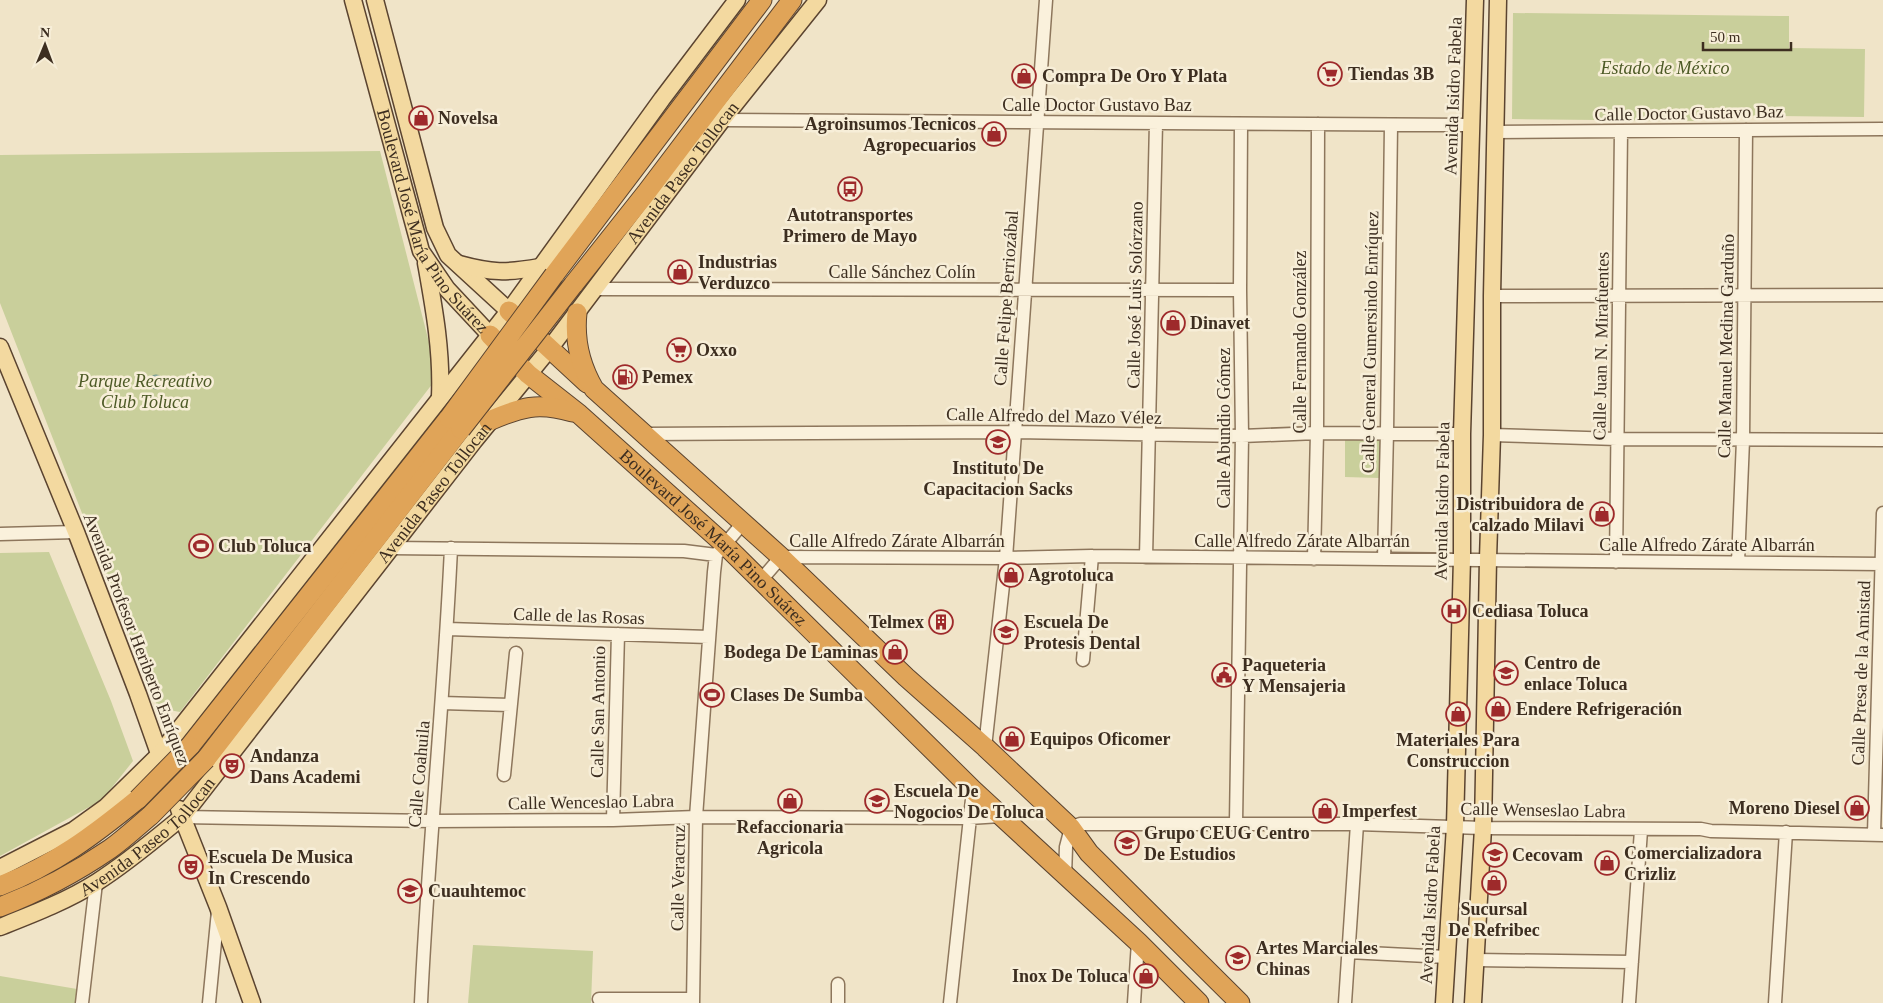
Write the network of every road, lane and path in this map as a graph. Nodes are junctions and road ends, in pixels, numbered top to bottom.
1 (353, 0) edge
2 (374, 0) edge
3 (737, 0) edge
4 (762, 0) edge
5 (792, 0) edge
6 (818, 0) edge
7 (1046, 0) edge
8 (1498, 0) edge
9 (1475, 6) edge
10 (1498, 18) junction
11 (722, 120) junction
12 (1037, 122) junction
13 (1156, 123) junction
14 (1241, 124) junction
15 (1318, 124) junction
16 (1391, 125) junction
17 (1472, 125) junction
18 (1883, 128) edge
19 (1746, 130) junction
20 (1621, 131) junction
21 (1495, 132) junction
22 (425, 259) junction
23 (454, 262) junction
24 (547, 267) junction
25 (594, 289) junction
26 (1024, 290) junction
27 (1153, 290) junction
28 (1240, 290) junction
29 (1745, 294) junction
30 (1618, 295) junction
31 (1883, 295) edge
32 (1492, 296) junction
33 (580, 310) junction
34 (509, 311) junction
35 (490, 334) junction
36 (0, 347) edge
37 (550, 348) junction
38 (528, 374) junction
39 (448, 377) junction
40 (594, 389) junction
41 (495, 414) junction
42 (579, 414) junction
43 (455, 423) junction
44 (1014, 432) junction
45 (1387, 432) junction
46 (1317, 433) junction
47 (644, 434) junction
48 (1462, 434) junction
49 (1149, 435) junction
50 (1242, 436) junction
51 (1492, 436) junction
52 (1617, 439) junction
53 (1743, 440) junction
54 (1883, 440) edge
55 (1883, 513) edge
56 (742, 524) junction
57 (76, 532) junction
58 (0, 534) edge
59 (390, 548) junction
60 (451, 548) junction
61 (720, 550) junction
62 (1092, 556) junction
63 (1146, 557) junction
64 (1241, 557) junction
65 (781, 558) junction
66 (1006, 558) junction
67 (1462, 558) junction
68 (1314, 559) junction
69 (1384, 559) junction
70 (1488, 559) junction
71 (1616, 562) junction
72 (1738, 562) junction
73 (1882, 564) edge
74 (761, 580) junction
75 (448, 629) junction
76 (618, 634) junction
77 (709, 637) junction
78 (516, 653) dead end
79 (1083, 660) dead end
80 (442, 703) junction
81 (510, 705) junction
82 (1880, 740) edge
83 (985, 748) junction
84 (159, 755) junction
85 (504, 775) dead end
86 (973, 790) junction
87 (1001, 816) junction
88 (182, 817) junction
89 (696, 818) junction
90 (969, 818) junction
91 (613, 820) junction
92 (433, 821) junction
93 (1236, 823) junction
94 (1357, 824) junction
95 (1454, 826) junction
96 (1071, 828) junction
97 (1483, 828) junction
98 (1641, 830) junction
99 (1786, 832) junction
100 (1879, 834) edge
101 (0, 868) edge
102 (1065, 876) junction
103 (96, 883) junction
104 (0, 886) edge
105 (0, 907) edge
106 (218, 907) junction
107 (0, 927) edge
108 (1138, 942) junction
109 (1348, 952) junction
110 (1447, 957) junction
111 (1476, 960) junction
112 (1632, 962) junction
113 (838, 984) dead end
114 (599, 999) dead end
115 (693, 1001) edge
116 (82, 1003) edge
117 (209, 1003) edge
118 (252, 1003) edge
119 (421, 1003) edge
120 (838, 1003) edge
121 (950, 1003) edge
122 (1134, 1003) edge
123 (1199, 1003) edge
124 (1240, 1003) edge
125 (1345, 1003) edge
126 (1444, 1003) edge
127 (1472, 1003) edge
128 (1629, 1003) edge
129 (1775, 1003) edge

1 - 22 main road, Boulevard José María Pino Suárez
2 - 23 main road, Boulevard José María Pino Suárez
3 - 24 main road, Avenida Paseo Tollocan
4 - 24 highway, Avenida Paseo Tollocan
5 - 43 highway, Avenida Paseo Tollocan, bridge
6 - 11 main road, Avenida Paseo Tollocan
7 - 12 street, Calle Felipe Berriozábal
8 - 10 main road
9 - 10 main road
9 - 17 main road, Avenida Isidro Fabela
10 - 21 main road
11 - 12 street, Calle Doctor Gustavo Baz
11 - 25 main road, Avenida Paseo Tollocan
12 - 13 street, Calle Doctor Gustavo Baz
12 - 26 street, Calle Felipe Berriozábal
13 - 14 street, Calle Doctor Gustavo Baz
13 - 27 street, Calle José Luis Solórzano
14 - 15 street, Calle Doctor Gustavo Baz
14 - 28 street, Calle Abundio Gómez
15 - 16 street, Calle Doctor Gustavo Baz
15 - 46 street, Calle Fernando González
16 - 17 street, Calle Doctor Gustavo Baz
16 - 45 street, Calle General Gumersindo Enríquez
17 - 48 main road, Avenida Isidro Fabela
18 - 19 street, Calle Doctor Gustavo Baz
19 - 20 street, Calle Doctor Gustavo Baz
19 - 29 street, Calle Manuel Medina Garduño
20 - 21 street, Calle Doctor Gustavo Baz
20 - 30 street, Calle Juan N. Mirafuentes
21 - 32 main road
22 - 35 main road, Boulevard José María Pino Suárez
22 - 39 main road
23 - 24 main road
23 - 34 main road, Boulevard José María Pino Suárez
24 - 33 main road
24 - 34 main road, Avenida Paseo Tollocan
24 - 43 highway, Avenida Paseo Tollocan, bridge
25 - 26 street, Calle Sánchez Colín
25 - 33 main road, Avenida Paseo Tollocan
26 - 27 street, Calle Sánchez Colín
26 - 44 street, Calle Felipe Berriozábal
27 - 28 street, Calle Sánchez Colín
27 - 49 street, Calle José Luis Solórzano
28 - 50 street, Calle Abundio Gómez
29 - 30 street
29 - 31 street
29 - 53 street, Calle Manuel Medina Garduño
30 - 32 street
30 - 52 street, Calle Juan N. Mirafuentes
32 - 51 main road
33 - 37 main road, Avenida Paseo Tollocan
33 - 40 highway
34 - 35 main road, Avenida Paseo Tollocan
34 - 37 highway, Boulevard José María Pino Suárez
35 - 38 highway, Boulevard José María Pino Suárez
35 - 39 main road, Avenida Paseo Tollocan
36 - 57 main road, Avenida Profesor Heriberto Enríquez
37 - 38 main road, Avenida Paseo Tollocan
37 - 40 highway, Boulevard José María Pino Suárez
38 - 41 main road, Avenida Paseo Tollocan
38 - 42 highway, Boulevard José María Pino Suárez
39 - 41 main road
39 - 84 main road, Avenida Paseo Tollocan
40 - 47 highway, Boulevard José María Pino Suárez
41 - 42 highway
41 - 59 main road, Avenida Paseo Tollocan
42 - 61 highway, Boulevard José María Pino Suárez
43 - 104 highway, Avenida Paseo Tollocan, bridge
43 - 105 highway, Avenida Paseo Tollocan, bridge
44 - 47 street, Calle Alfredo del Mazo Vélez
44 - 49 street, Calle Alfredo del Mazo Vélez
44 - 66 street, Calle Felipe Berriozábal
45 - 46 street, Calle Alfredo del Mazo Vélez
45 - 48 street, Calle Alfredo del Mazo Vélez
45 - 69 street, Calle General Gumersindo Enríquez
46 - 50 street, Calle Alfredo del Mazo Vélez
46 - 68 street, Calle Fernando González
47 - 56 highway, Boulevard José María Pino Suárez
48 - 67 main road, Avenida Isidro Fabela
49 - 50 street, Calle Alfredo del Mazo Vélez
49 - 63 street, Calle José Luis Solórzano
50 - 64 street, Calle Abundio Gómez
51 - 52 street
51 - 70 main road
52 - 53 street
52 - 71 street, Calle Juan N. Mirafuentes
53 - 54 street
53 - 72 street, Calle Manuel Medina Garduño
55 - 73 street, Calle Presa de la Amistad
56 - 61 street
56 - 65 highway, Boulevard José María Pino Suárez
57 - 58 street
57 - 84 main road, Avenida Profesor Heriberto Enríquez
59 - 60 street
59 - 88 main road, Avenida Paseo Tollocan
60 - 61 street
60 - 75 street, Calle Coahuila
61 - 74 highway, Boulevard José María Pino Suárez
61 - 77 street, Calle Veracruz
62 - 63 street, Calle Alfredo Zárate Albarrán
62 - 66 street, Calle Alfredo Zárate Albarrán
62 - 79 street
63 - 64 street, Calle Alfredo Zárate Albarrán
64 - 68 street, Calle Alfredo Zárate Albarrán
64 - 93 street, Calle Abundio Gómez
65 - 66 street, Calle Alfredo Zárate Albarrán
65 - 74 street, Calle Alfredo Zárate Albarrán
65 - 83 highway, Boulevard José María Pino Suárez
66 - 83 street, Calle Felipe Berriozábal
67 - 69 street, Calle Alfredo Zárate Albarrán
67 - 70 street, Calle Alfredo Zárate Albarrán
67 - 95 main road, Avenida Isidro Fabela
68 - 69 street, Calle Alfredo Zárate Albarrán
70 - 71 street, Calle Alfredo Zárate Albarrán
70 - 97 main road
71 - 72 street, Calle Alfredo Zárate Albarrán
72 - 73 street, Calle Alfredo Zárate Albarrán
73 - 82 street, Calle Presa de la Amistad
74 - 86 highway, Boulevard José María Pino Suárez
75 - 76 street, Calle de las Rosas
75 - 80 street, Calle Coahuila
76 - 77 street, Calle de las Rosas
76 - 91 street, Calle San Antonio
77 - 89 street, Calle Veracruz
78 - 81 street
80 - 81 street
80 - 92 street, Calle Coahuila
81 - 85 street
82 - 100 street, Calle Presa de la Amistad
83 - 96 highway, Boulevard José María Pino Suárez
84 - 88 main road, Avenida Profesor Heriberto Enríquez
84 - 101 main road, Avenida Paseo Tollocan
86 - 87 highway, Boulevard José María Pino Suárez
86 - 90 street
87 - 90 street, Calle Wenceslao Labra
87 - 102 highway, Boulevard José María Pino Suárez
88 - 92 street, Calle Wenceslao Labra
88 - 103 main road, Avenida Paseo Tollocan
88 - 106 main road, Avenida Profesor Heriberto Enríquez
89 - 90 street, Calle Wenceslao Labra
89 - 91 street, Calle Wenceslao Labra
89 - 115 street, Calle Veracruz
90 - 121 street
91 - 92 street, Calle Wenceslao Labra
92 - 119 street, Calle Coahuila
93 - 94 street, Calle Wenseslao Labra
93 - 96 street, Calle Wenseslao Labra
94 - 95 street, Calle Wenseslao Labra
94 - 109 street
95 - 97 street, Calle Wenseslao Labra
95 - 110 main road, Avenida Isidro Fabela
96 - 102 street
96 - 124 highway, Boulevard José María Pino Suárez
97 - 98 street, Calle Wenseslao Labra
97 - 111 main road
98 - 99 street, Calle Wenseslao Labra
98 - 112 street
99 - 100 street, Calle Wenseslao Labra
99 - 129 street
102 - 108 highway, Boulevard José María Pino Suárez
103 - 107 main road, Avenida Paseo Tollocan
103 - 116 street
106 - 117 street
106 - 118 main road, Avenida Profesor Heriberto Enríquez
108 - 122 street
108 - 123 highway, Boulevard José María Pino Suárez
109 - 110 street
109 - 125 street
110 - 126 main road, Avenida Isidro Fabela
111 - 112 street
111 - 127 main road
112 - 128 street
113 - 120 street
114 - 115 street

